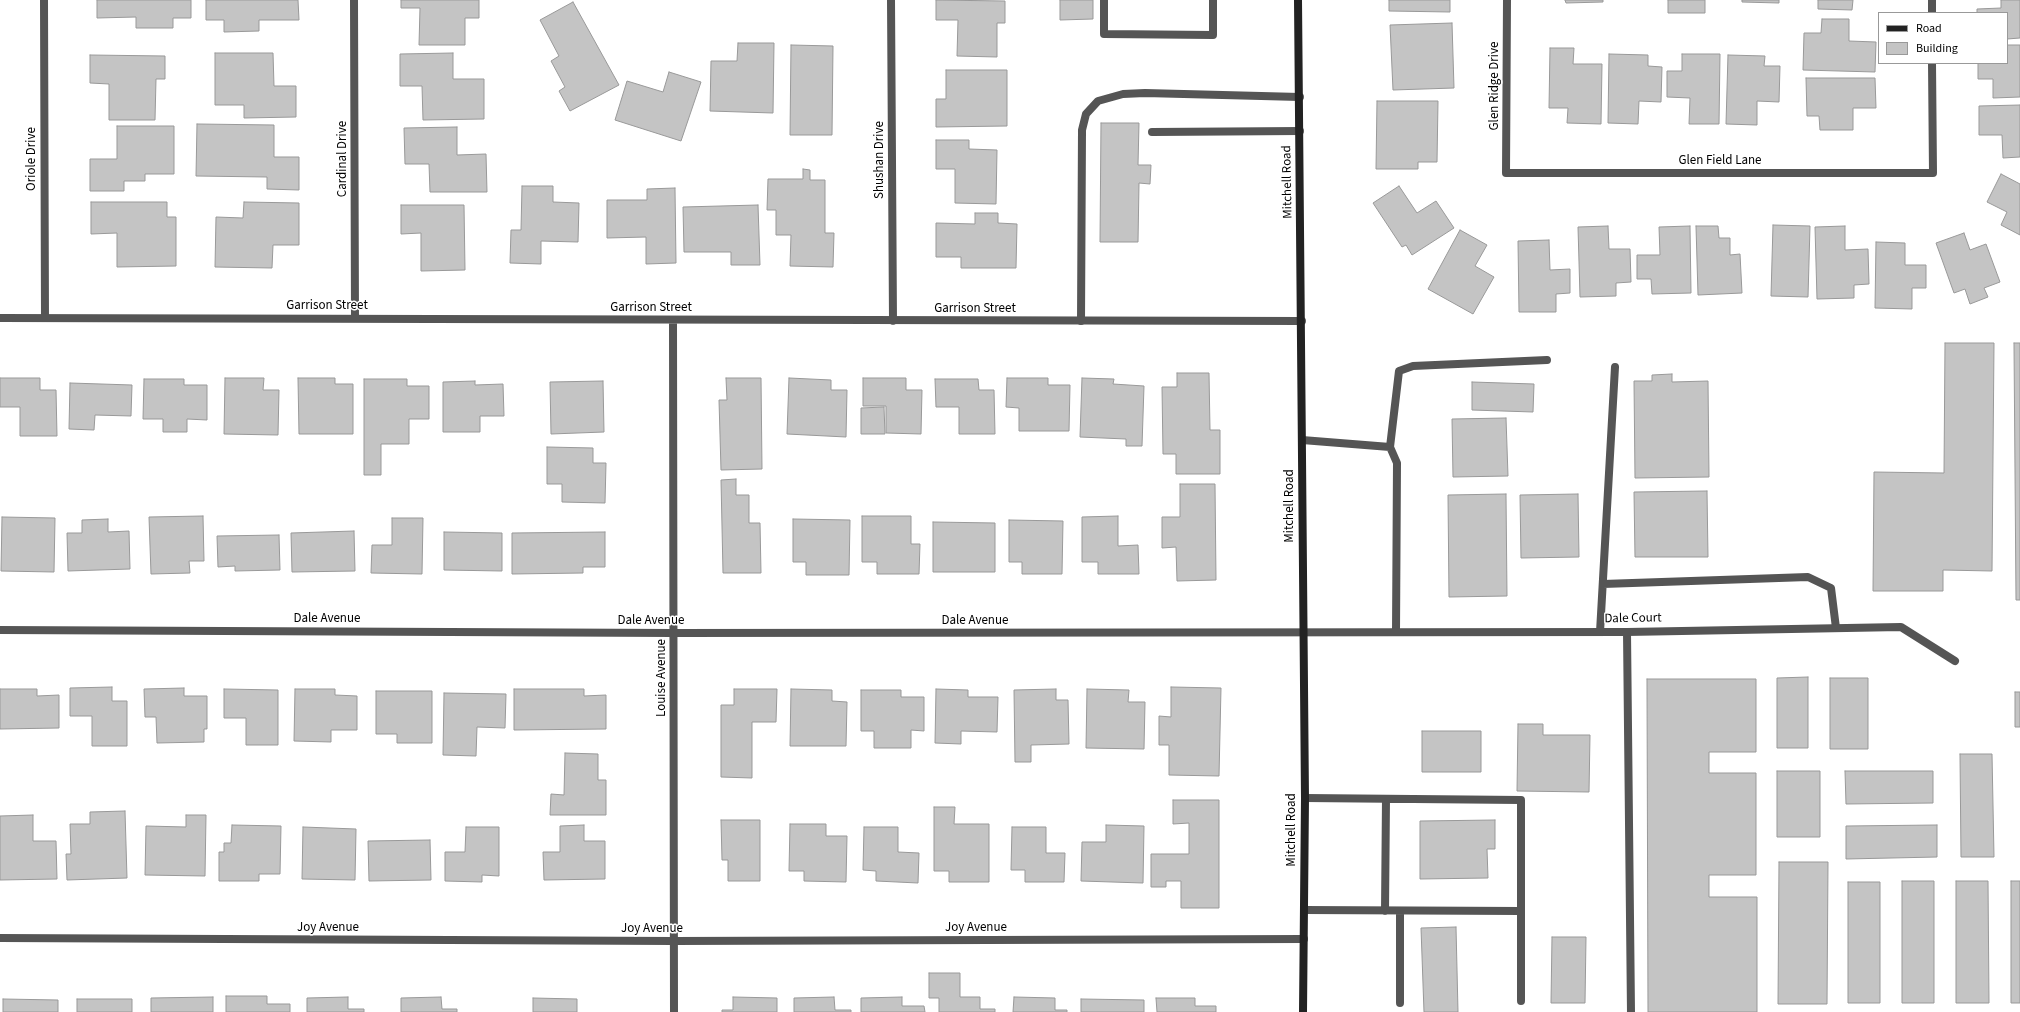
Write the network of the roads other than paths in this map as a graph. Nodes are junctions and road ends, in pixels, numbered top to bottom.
1 (44, 0) edge
2 (354, 0) edge
3 (891, 0) edge
4 (1104, 0) edge
5 (1212, 0) edge
6 (1298, 0) edge
7 (1507, 0) edge
8 (1932, 0) edge
9 (1932, 12) edge
10 (1932, 64) edge
11 (1300, 97) junction
12 (1300, 131) junction
13 (1152, 132) dead end
14 (1506, 173) joint
15 (0, 318) edge
16 (45, 318) junction
17 (355, 318) junction
18 (673, 320) junction
19 (893, 321) junction
20 (1081, 321) junction
21 (1302, 322) junction
22 (1547, 360) dead end
23 (1615, 367) dead end
24 (1302, 440) junction
25 (1390, 447) junction
26 (1603, 584) junction
27 (1836, 628) junction
28 (0, 630) edge
29 (1302, 632) junction
30 (1396, 632) junction
31 (1600, 632) junction
32 (1627, 632) junction
33 (674, 633) junction
34 (1955, 660) dead end
35 (1305, 798) junction
36 (1386, 799) junction
37 (1304, 910) junction
38 (1385, 911) junction
39 (1400, 911) junction
40 (1521, 911) junction
41 (0, 938) edge
42 (1304, 939) junction
43 (674, 941) junction
44 (1521, 1001) dead end
45 (1400, 1004) dead end
46 (674, 1012) edge
47 (1303, 1012) edge
48 (1631, 1012) edge

1 - 16 street, Oriole Drive
2 - 17 street, Cardinal Drive
3 - 19 street, Shushan Drive
4 - 5 street
6 - 11 main road, Mitchell Road
7 - 14 street, Glen Ridge Drive
8 - 9 street
10 - 14 street, Glen Field Lane
11 - 12 main road, Mitchell Road
11 - 20 street
12 - 13 street
12 - 21 main road, Mitchell Road
15 - 16 street, Garrison Street
16 - 17 street, Garrison Street
17 - 18 street, Garrison Street
18 - 19 street, Garrison Street
18 - 33 street, Louise Avenue
19 - 20 street, Garrison Street
20 - 21 street, Garrison Street
21 - 24 main road, Mitchell Road
22 - 25 street
23 - 26 street
24 - 25 street
24 - 29 main road, Mitchell Road
25 - 30 street
26 - 27 street
26 - 31 street
27 - 32 street, Dale Court
27 - 34 street, Dale Court
28 - 33 street, Dale Avenue
29 - 30 street, Dale Court
29 - 33 street, Dale Avenue
29 - 35 main road, Mitchell Road
30 - 31 street, Dale Court
31 - 32 street, Dale Court
32 - 48 street
33 - 43 street, Louise Avenue
35 - 36 street
35 - 37 main road, Mitchell Road
36 - 38 street
36 - 40 street
37 - 38 street
37 - 42 main road, Mitchell Road
38 - 39 street
39 - 40 street
39 - 45 street
40 - 44 street
41 - 43 street, Joy Avenue
42 - 43 street, Joy Avenue
42 - 47 main road, Mitchell Road
43 - 46 street, Louise Avenue

